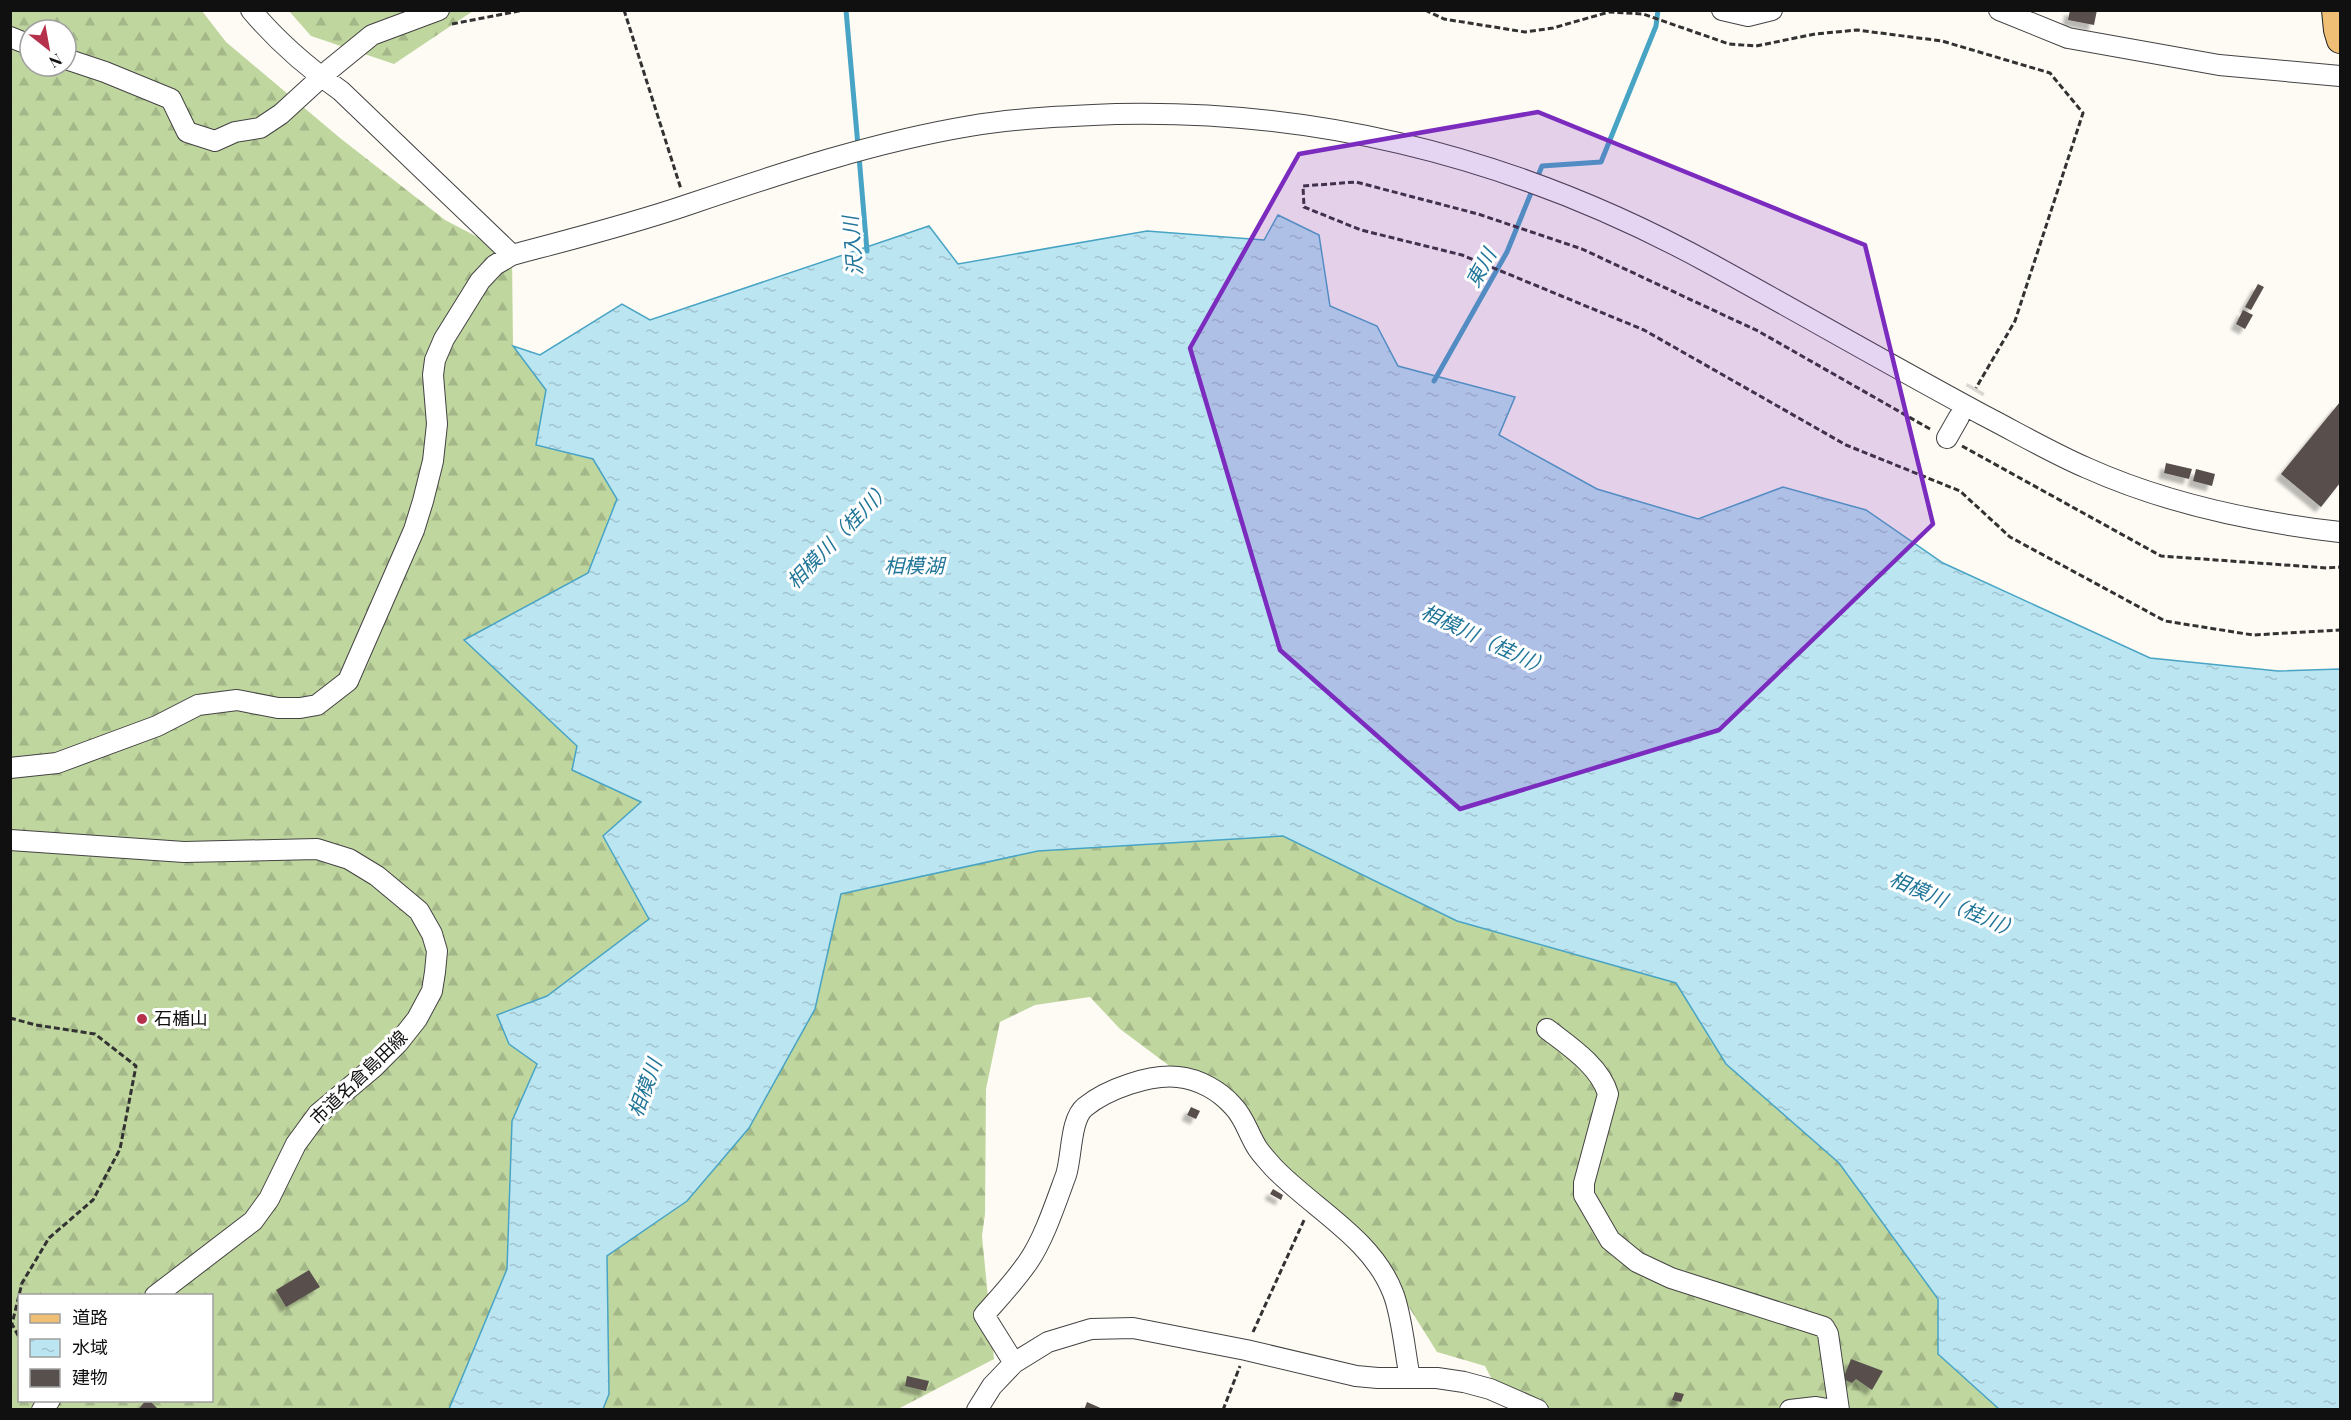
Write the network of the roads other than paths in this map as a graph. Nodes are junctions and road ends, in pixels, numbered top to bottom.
1 (251, 10) edge
2 (1722, 10) edge
3 (1772, 10) edge
4 (1999, 10) edge
5 (2335, 10) edge
6 (443, 18) edge
7 (2340, 40) edge
8 (78, 63) edge
9 (2340, 76) edge
10 (322, 78) junction
11 (512, 255) junction
12 (1959, 417) tunnel mouth
13 (1947, 438) road end
14 (2340, 532) edge
15 (10, 768) edge
16 (10, 840) edge
17 (1548, 1029) dead end
18 (158, 1294) edge
19 (1014, 1363) junction
20 (1410, 1378) junction
21 (977, 1410) edge
22 (1538, 1410) edge
23 (1790, 1410) edge
24 (1833, 1410) edge
25 (1839, 1410) edge

1 - 10 street
2 - 3 street
4 - 9 street
5 - 7 main road
6 - 10 street
8 - 10 street
10 - 11 street
11 - 14 street
11 - 15 street
12 - 13 street
16 - 18 street, 市道名倉島田線
17 - 25 street
19 - 20 street
19 - 20 street
19 - 21 street
20 - 22 street
23 - 24 street

